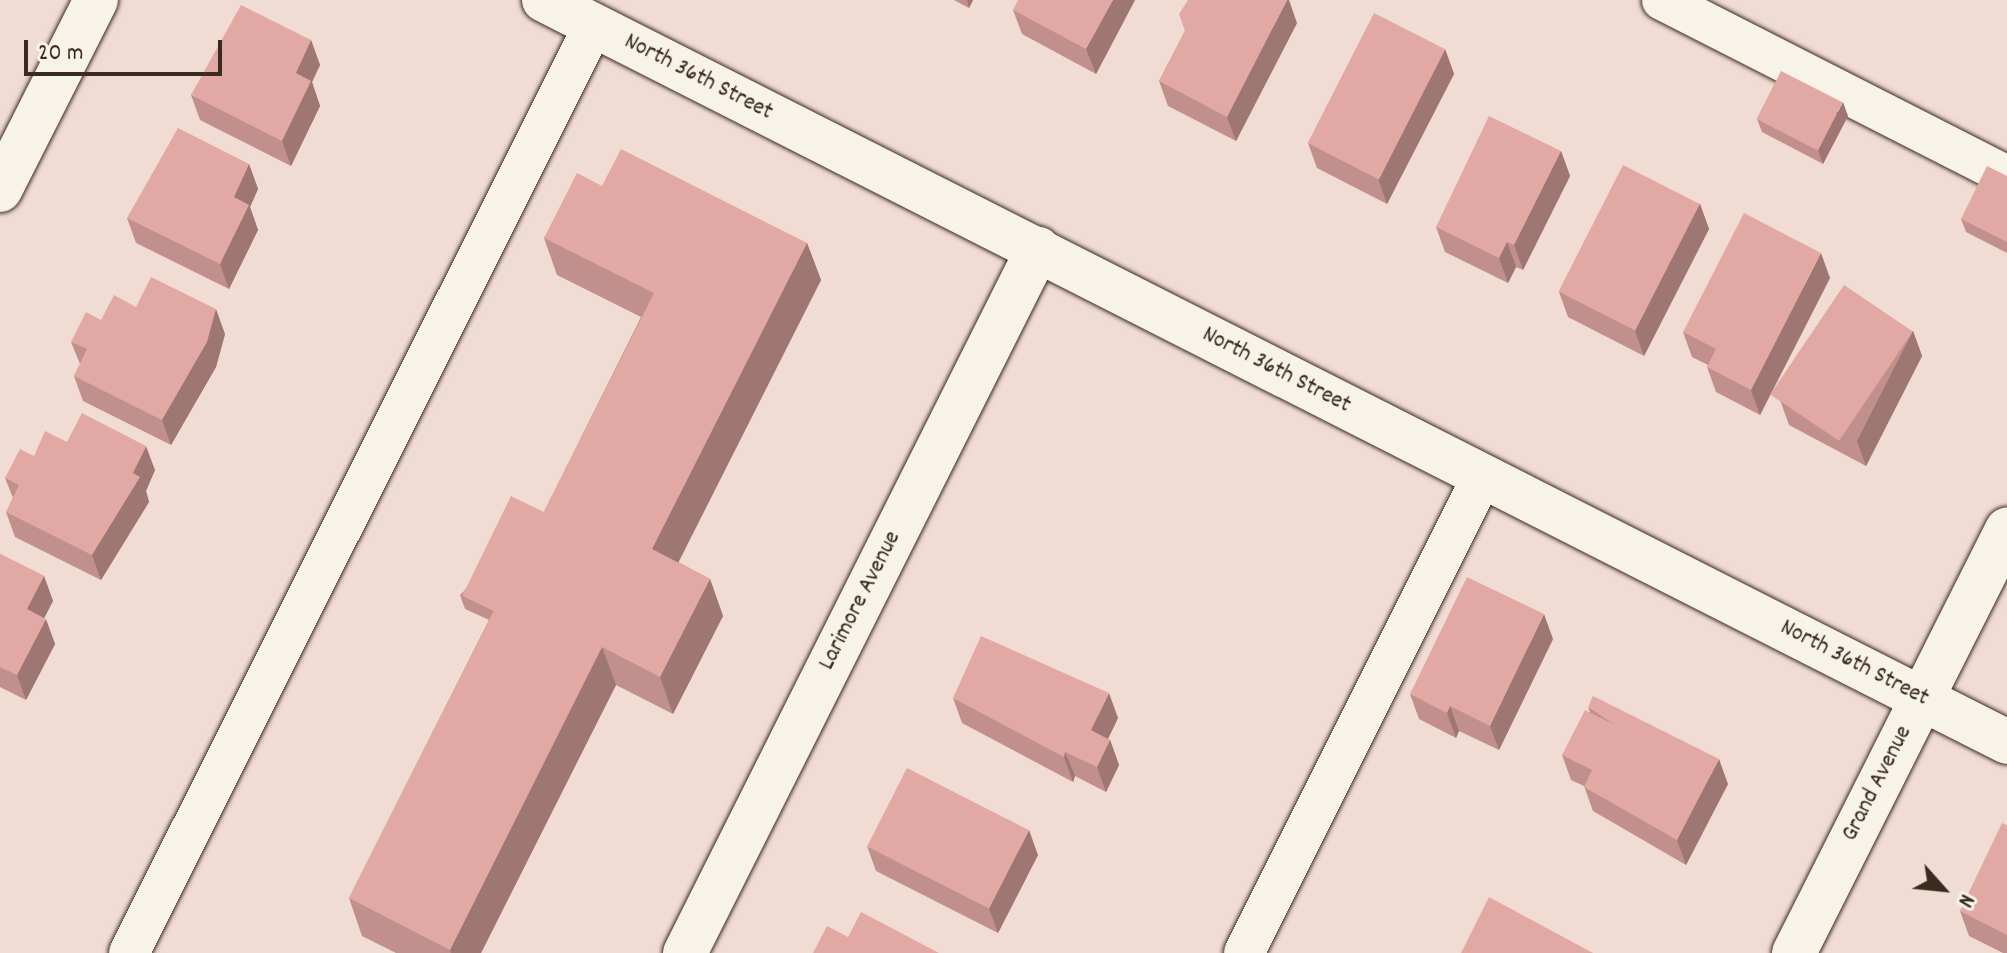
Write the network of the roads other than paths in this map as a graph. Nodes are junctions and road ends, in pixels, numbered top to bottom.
1 (96, 0) edge
2 (544, 0) edge
3 (1662, 0) edge
4 (594, 25) junction
5 (2007, 176) edge
6 (0, 190) edge
7 (1038, 249) junction
8 (1483, 475) junction
9 (2007, 530) edge
10 (1921, 698) junction
11 (2007, 742) edge
12 (129, 953) edge
13 (685, 953) edge
14 (1244, 953) edge
15 (1794, 953) edge

1 - 6 street
2 - 4 street, North 36th Street
3 - 5 lane
4 - 7 street, North 36th Street
4 - 12 lane
7 - 8 street, North 36th Street
7 - 13 street, Larimore Avenue
8 - 10 street, North 36th Street
8 - 14 lane
9 - 10 street, Grand Avenue
10 - 11 street, North 36th Street
10 - 15 street, Grand Avenue

